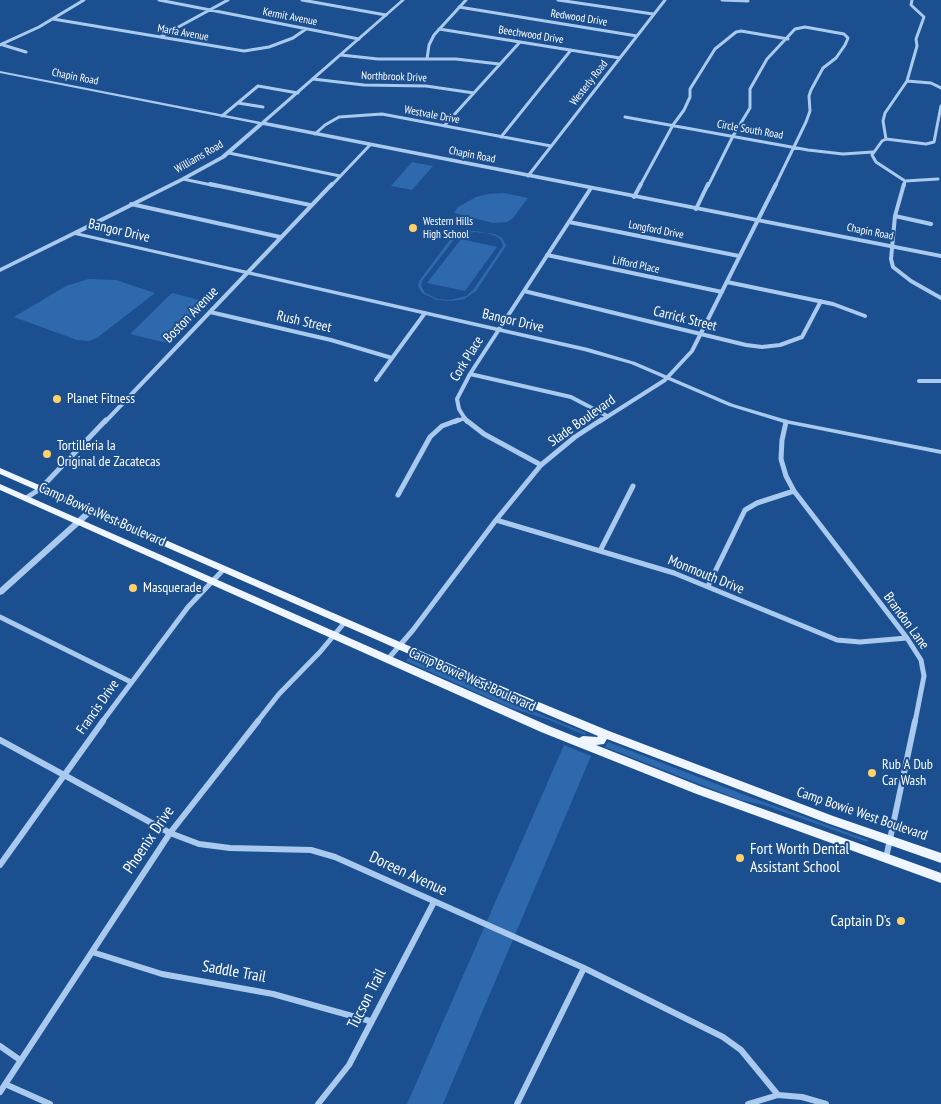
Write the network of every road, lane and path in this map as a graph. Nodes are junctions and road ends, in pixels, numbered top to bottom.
1 (84, 0) edge
2 (159, 0) edge
3 (228, 0) edge
4 (302, 0) edge
5 (403, 0) edge
6 (466, 0) edge
7 (558, 0) edge
8 (665, 0) edge
9 (722, 0) edge
10 (912, 0) edge
11 (748, 1) dead end
12 (459, 7) junction
13 (207, 11) junction
14 (653, 14) junction
15 (386, 15) junction
16 (53, 19) junction
17 (306, 29) junction
18 (439, 29) junction
19 (637, 36) junction
20 (160, 38) junction
21 (359, 39) junction
22 (788, 39) junction
23 (520, 42) junction
24 (1, 45) edge
25 (572, 50) junction
26 (26, 52) dead end
27 (341, 55) junction
28 (620, 58) junction
29 (427, 59) junction
30 (499, 64) junction
31 (0, 72) edge
32 (313, 79) junction
33 (907, 80) junction
34 (941, 88) edge
35 (298, 93) junction
36 (474, 93) junction
37 (238, 103) junction
38 (941, 106) edge
39 (263, 108) dead end
40 (222, 116) junction
41 (625, 117) dead end
42 (263, 124) junction
43 (673, 125) junction
44 (444, 126) junction
45 (315, 134) junction
46 (501, 136) junction
47 (733, 136) junction
48 (886, 139) junction
49 (370, 145) junction
50 (551, 146) junction
51 (793, 147) junction
52 (873, 152) junction
53 (229, 153) junction
54 (340, 176) junction
55 (528, 176) junction
56 (183, 179) junction
57 (938, 179) dead end
58 (905, 181) junction
59 (591, 188) junction
60 (634, 197) junction
61 (131, 204) junction
62 (310, 205) junction
63 (696, 209) junction
64 (895, 216) junction
65 (758, 221) junction
66 (569, 222) junction
67 (931, 224) dead end
68 (74, 233) junction
69 (280, 238) junction
70 (893, 246) junction
71 (547, 255) junction
72 (740, 256) junction
73 (941, 256) edge
74 (0, 270) edge
75 (248, 273) junction
76 (727, 282) junction
77 (524, 292) junction
78 (722, 292) junction
79 (941, 298) edge
80 (820, 301) junction
81 (210, 312) junction
82 (425, 313) junction
83 (865, 316) dead end
84 (498, 330) junction
85 (702, 334) junction
86 (392, 358) junction
87 (470, 374) junction
88 (668, 378) junction
89 (376, 380) dead end
90 (919, 381) dead end
91 (941, 381) edge
92 (607, 416) junction
93 (465, 418) junction
94 (786, 422) junction
95 (941, 452) edge
96 (541, 465) junction
97 (0, 471) edge
98 (633, 486) dead end
99 (0, 487) edge
100 (40, 489) junction
101 (794, 491) junction
102 (398, 495) dead end
103 (26, 498) junction
104 (91, 511) junction
105 (496, 520) junction
106 (80, 522) junction
107 (600, 550) junction
108 (224, 569) junction
109 (213, 581) junction
110 (708, 586) junction
111 (0, 592) edge
112 (0, 617) edge
113 (345, 622) junction
114 (334, 635) junction
115 (908, 638) junction
116 (400, 646) junction
117 (388, 659) junction
118 (131, 682) junction
119 (545, 728) junction
120 (605, 734) junction
121 (0, 740) edge
122 (65, 776) junction
123 (170, 833) junction
124 (889, 840) junction
125 (941, 858) edge
126 (886, 859) junction
127 (0, 865) edge
128 (941, 878) edge
129 (434, 902) junction
130 (92, 952) junction
131 (584, 968) junction
132 (370, 1021) junction
133 (0, 1046) edge
134 (20, 1060) junction
135 (5, 1084) junction
136 (0, 1092) edge
137 (778, 1095) junction
138 (50, 1104) edge
139 (318, 1104) edge
140 (517, 1104) edge
141 (748, 1104) edge
142 (826, 1104) edge

1 - 16 street
2 - 13 street, Kermit Avenue
3 - 13 street
4 - 15 street
5 - 15 street, Williams Road
6 - 12 street
7 - 14 street
8 - 14 street, Westerly Road
9 - 11 street
10 - 33 street
12 - 18 street
12 - 19 street, Redwood Drive
13 - 17 street, Kermit Avenue
13 - 20 street
14 - 19 street, Westerly Road
15 - 21 street, Williams Road
16 - 20 street, Marfa Avenue
16 - 24 street
17 - 20 street, Marfa Avenue
17 - 21 street, Kermit Avenue
18 - 23 street, Beechwood Drive
18 - 29 street
19 - 28 street, Westerly Road
21 - 27 street, Williams Road
22 - 43 street
22 - 47 street
22 - 51 street, Slade Boulevard
23 - 25 street, Beechwood Drive
23 - 30 street
24 - 26 street
25 - 28 street, Beechwood Drive
25 - 46 street
27 - 29 street
27 - 32 street, Williams Road
28 - 50 street, Westerly Road
29 - 30 street
30 - 36 street
31 - 40 street, Chapin Road
32 - 35 street, Williams Road
32 - 36 street, Northbrook Drive
33 - 34 street
33 - 48 street
35 - 37 street
35 - 42 street, Williams Road
36 - 44 street
37 - 39 street
37 - 40 street
38 - 48 street
40 - 42 street, Chapin Road
41 - 43 street, Circle South Road
42 - 45 street, Chapin Road
42 - 53 street, Williams Road
43 - 47 street, Circle South Road
43 - 60 street
44 - 45 street, Westvale Drive
44 - 46 street, Westvale Drive
45 - 49 street, Chapin Road
46 - 50 street, Westvale Drive
47 - 51 street, Circle South Road
47 - 63 street
48 - 52 street
49 - 54 street, Boston Avenue
49 - 55 street, Chapin Road
50 - 55 street, Westerly Road
51 - 52 street, Circle South Road
51 - 65 street, Slade Boulevard
52 - 58 street
53 - 54 street
53 - 56 street, Williams Road
54 - 62 street, Boston Avenue
55 - 59 street, Chapin Road
56 - 61 street, Williams Road
56 - 62 street
57 - 58 street
58 - 64 street
59 - 60 street, Chapin Road
59 - 66 street, Cork Place
60 - 63 street, Chapin Road
61 - 68 street, Williams Road
61 - 69 street
62 - 69 street, Boston Avenue
63 - 65 street, Chapin Road
64 - 67 street
64 - 70 street
65 - 70 street, Chapin Road
65 - 72 street, Slade Boulevard
66 - 71 street, Cork Place
66 - 72 street, Longford Drive
68 - 74 street, Williams Road
68 - 75 street, Bangor Drive
69 - 75 street, Boston Avenue
70 - 73 street, Chapin Road
70 - 79 street
71 - 77 street, Cork Place
71 - 78 street, Lifford Place
72 - 76 street, Slade Boulevard
75 - 81 street, Boston Avenue
75 - 82 street, Bangor Drive
76 - 78 street, Slade Boulevard
76 - 80 street
77 - 84 street, Cork Place
77 - 85 street, Carrick Street
78 - 85 street, Slade Boulevard
80 - 83 street
80 - 85 street, Carrick Street
81 - 86 street, Rush Street
81 - 100 street, Boston Avenue
82 - 84 street, Bangor Drive
82 - 86 street
84 - 87 street, Cork Place
84 - 88 street, Bangor Drive
85 - 88 street, Slade Boulevard
86 - 89 street
87 - 92 street
87 - 93 street, Cork Place
88 - 92 street, Slade Boulevard
88 - 94 street, Bangor Drive
90 - 91 street
92 - 96 street, Slade Boulevard
93 - 96 street
93 - 102 street
94 - 95 street, Bangor Drive
94 - 101 street, Brandon Lane
96 - 105 street, Slade Boulevard
97 - 100 main road, Camp Bowie West Boulevard
98 - 107 street
99 - 103 main road, Camp Bowie West Boulevard
100 - 103 street, Boston Avenue
100 - 104 main road, Camp Bowie West Boulevard
101 - 110 street
101 - 115 street, Brandon Lane
103 - 106 main road, Camp Bowie West Boulevard
104 - 106 street
104 - 108 main road, Camp Bowie West Boulevard
105 - 107 street, Monmouth Drive
105 - 116 street, Slade Boulevard
106 - 109 main road, Camp Bowie West Boulevard
106 - 111 street
107 - 110 street, Monmouth Drive
108 - 109 street, Francis Drive
108 - 113 main road, Camp Bowie West Boulevard
109 - 114 main road, Camp Bowie West Boulevard
109 - 118 street, Francis Drive
110 - 115 street, Monmouth Drive
112 - 118 street
113 - 114 street, Phoenix Drive
113 - 116 main road, Camp Bowie West Boulevard
114 - 117 main road, Camp Bowie West Boulevard
114 - 123 street, Phoenix Drive
115 - 124 street, Brandon Lane
116 - 117 street, Slade Boulevard
116 - 120 main road, Camp Bowie West Boulevard
117 - 119 main road, Camp Bowie West Boulevard
118 - 122 street, Francis Drive
119 - 120 main road
119 - 126 main road, Camp Bowie West Boulevard
120 - 124 main road, Camp Bowie West Boulevard
121 - 122 street, Doreen Avenue
122 - 123 street, Doreen Avenue
122 - 127 street, Francis Drive
123 - 129 street, Doreen Avenue
123 - 130 street, Phoenix Drive
124 - 125 main road, Camp Bowie West Boulevard
124 - 126 street, Brandon Lane
126 - 128 main road, Camp Bowie West Boulevard
129 - 131 street, Doreen Avenue
129 - 132 street, Tucson Trail
130 - 132 street, Saddle Trail
130 - 134 street, Phoenix Drive
131 - 137 street, Doreen Avenue
131 - 140 street
132 - 139 street, Tucson Trail
133 - 134 street
134 - 135 street, Phoenix Drive
135 - 136 street, Phoenix Drive
135 - 138 street
137 - 141 street
137 - 142 street

